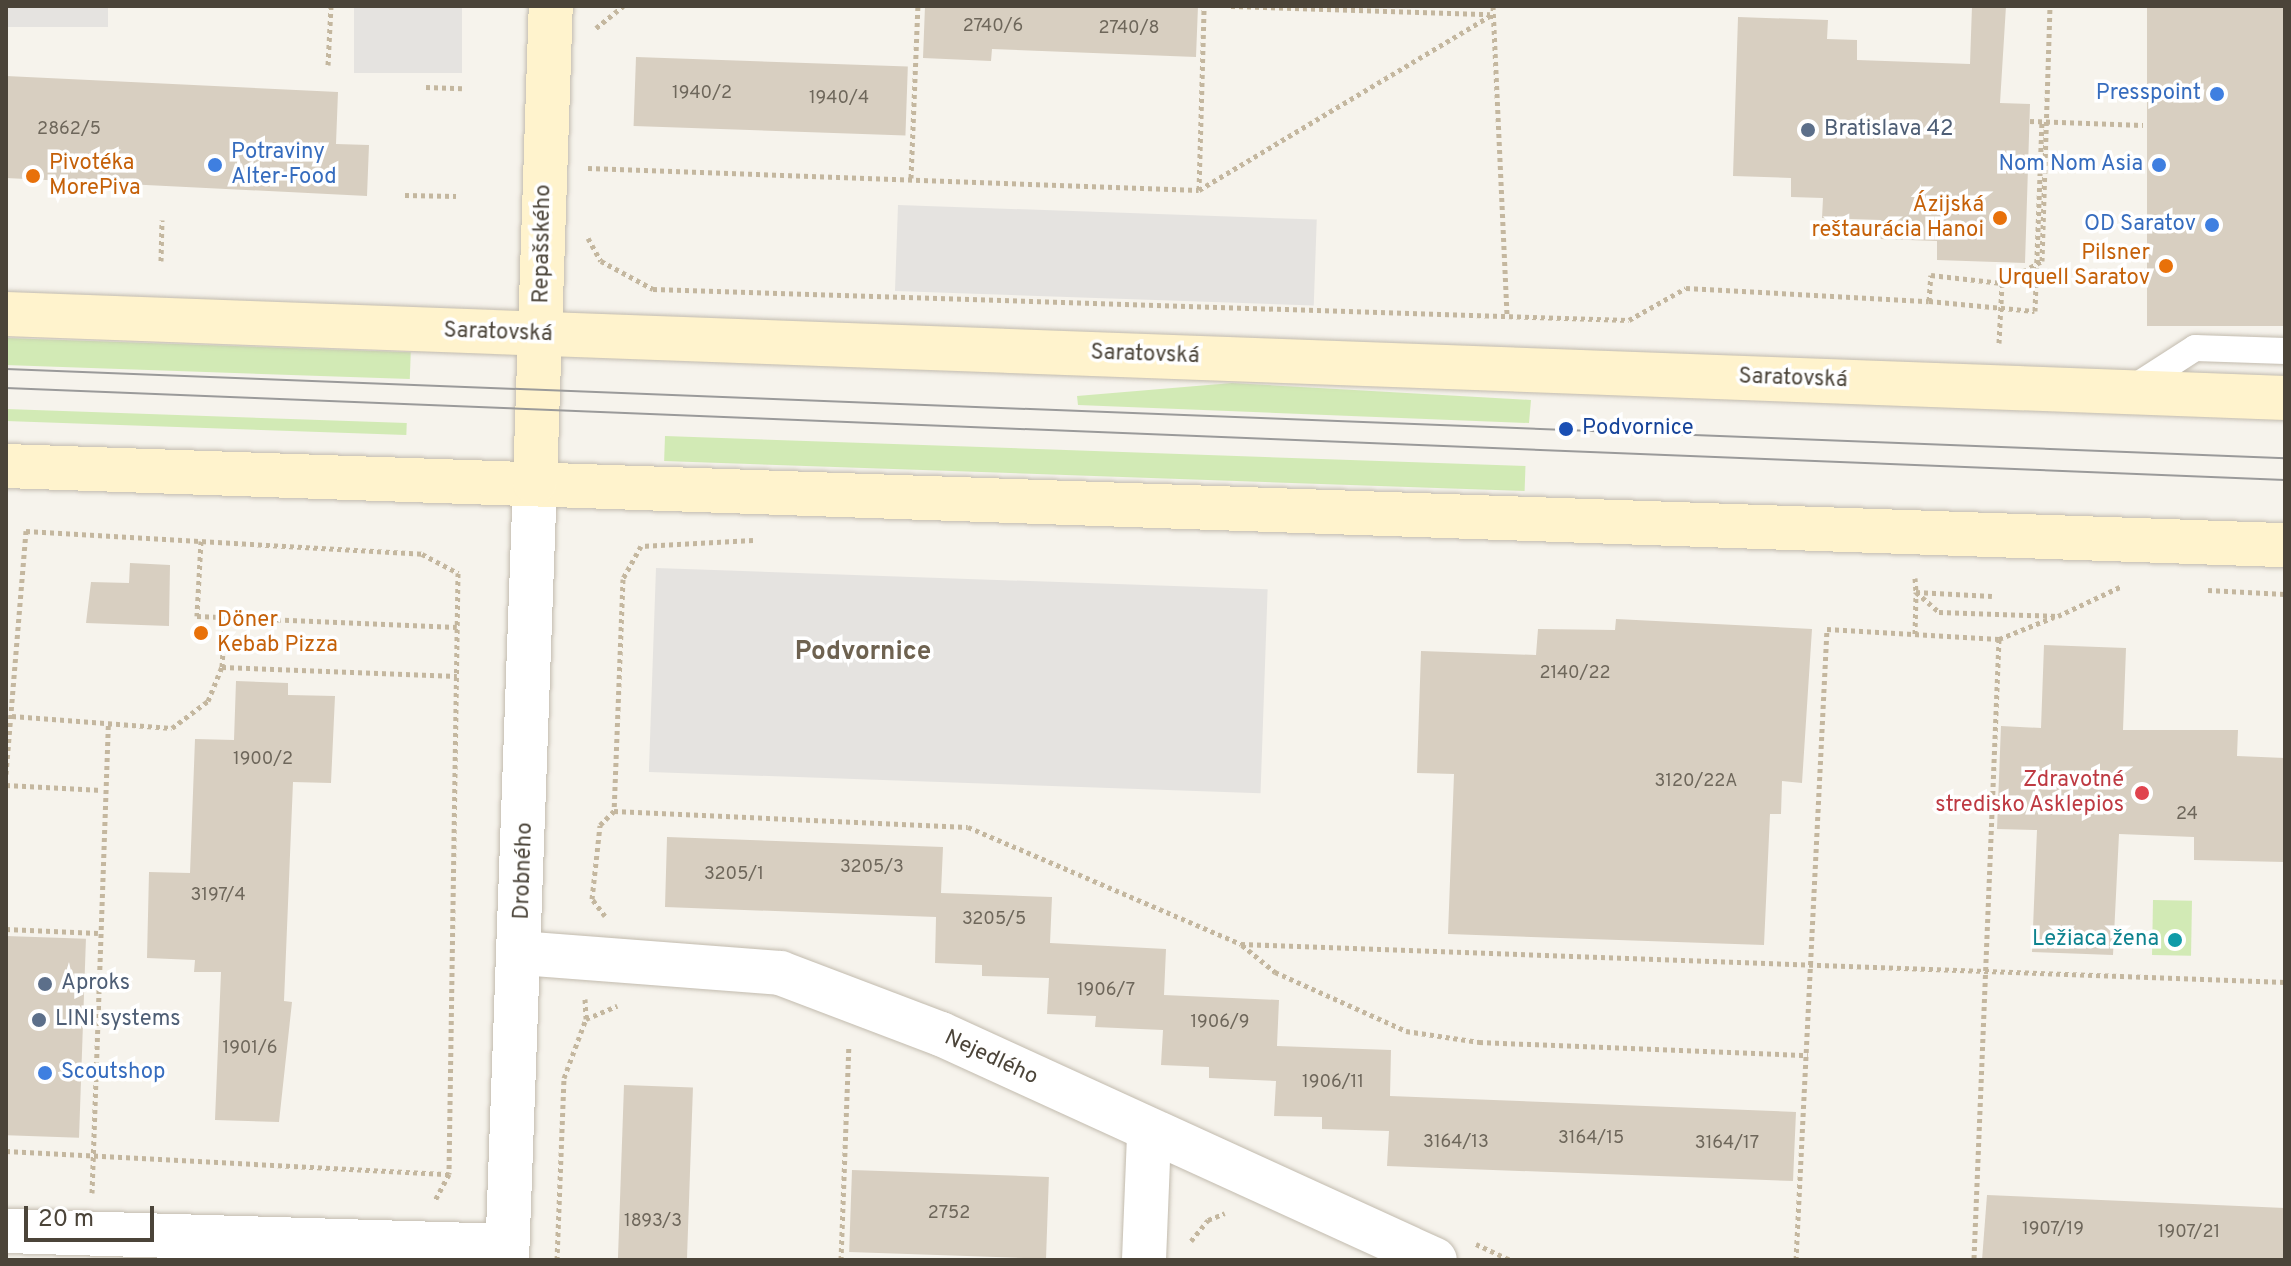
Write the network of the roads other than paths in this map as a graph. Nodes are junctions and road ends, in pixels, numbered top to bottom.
1 (551, 6) edge
2 (6, 314) edge
3 (541, 335) junction
4 (2285, 351) edge
5 (2125, 392) junction
6 (2285, 398) edge
7 (6, 466) edge
8 (535, 482) junction
9 (2285, 545) edge
10 (521, 953) junction
11 (1149, 1133) junction
12 (6, 1231) edge
13 (507, 1253) edge
14 (1144, 1260) edge
15 (1435, 1260) edge

1 - 3 main road, Repašského
2 - 3 main road, Saratovská
3 - 5 main road, Saratovská
3 - 8 main road, Repašského
4 - 5 lane
5 - 6 main road, Saratovská
7 - 8 main road
8 - 9 main road
8 - 10 street, Drobného
10 - 11 street, Nejedlého
10 - 13 street, Drobného
11 - 14 street
11 - 15 street, Nejedlého
12 - 13 street

